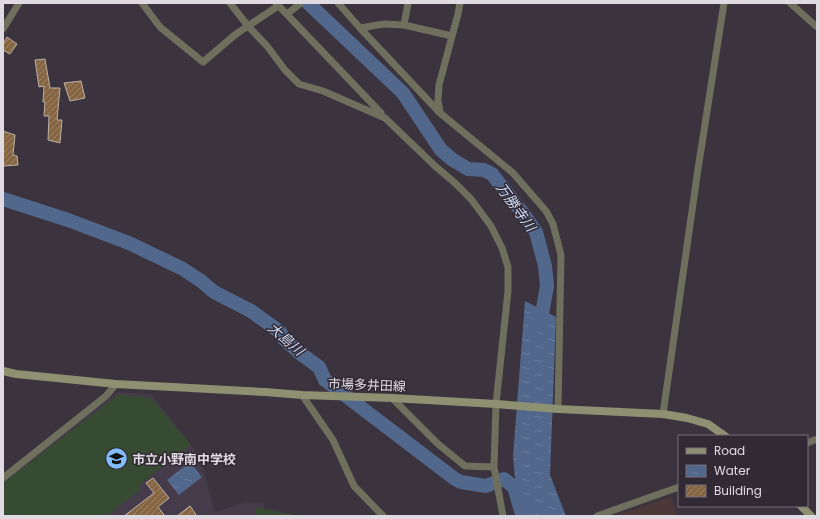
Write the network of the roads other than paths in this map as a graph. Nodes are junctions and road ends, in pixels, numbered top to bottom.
1 (19, 3) edge
2 (142, 3) edge
3 (230, 3) edge
4 (301, 3) edge
5 (338, 3) edge
6 (408, 3) edge
7 (460, 3) edge
8 (724, 3) edge
9 (790, 3) edge
10 (277, 4) edge
11 (287, 14) junction
12 (404, 25) junction
13 (248, 26) junction
14 (817, 27) edge
15 (360, 28) junction
16 (3, 29) edge
17 (452, 36) junction
18 (440, 113) junction
19 (385, 118) junction
20 (3, 371) edge
21 (116, 384) junction
22 (302, 395) junction
23 (392, 398) junction
24 (498, 404) junction
25 (554, 408) junction
26 (663, 414) junction
27 (724, 435) edge
28 (494, 467) junction
29 (3, 478) edge
30 (678, 487) edge
31 (802, 507) edge
32 (383, 516) edge
33 (503, 516) edge
34 (597, 516) edge
35 (811, 516) edge

1 - 16 street
2 - 13 street
3 - 13 street
4 - 11 street
5 - 15 street
6 - 12 street
7 - 17 street
8 - 26 street
9 - 14 street
10 - 11 street
10 - 13 street
11 - 19 street
12 - 15 street
12 - 17 street
13 - 19 street
15 - 18 street
17 - 18 street
18 - 25 street
19 - 24 street
20 - 21 main road, 市場多井田線
21 - 22 main road, 市場多井田線
21 - 29 street
22 - 23 main road, 市場多井田線
22 - 32 street
23 - 24 main road, 市場多井田線
23 - 28 street
24 - 25 main road, 市場多井田線
24 - 28 street
25 - 26 main road, 市場多井田線
26 - 27 main road, 市場多井田線
28 - 33 street
30 - 34 street
31 - 35 main road

